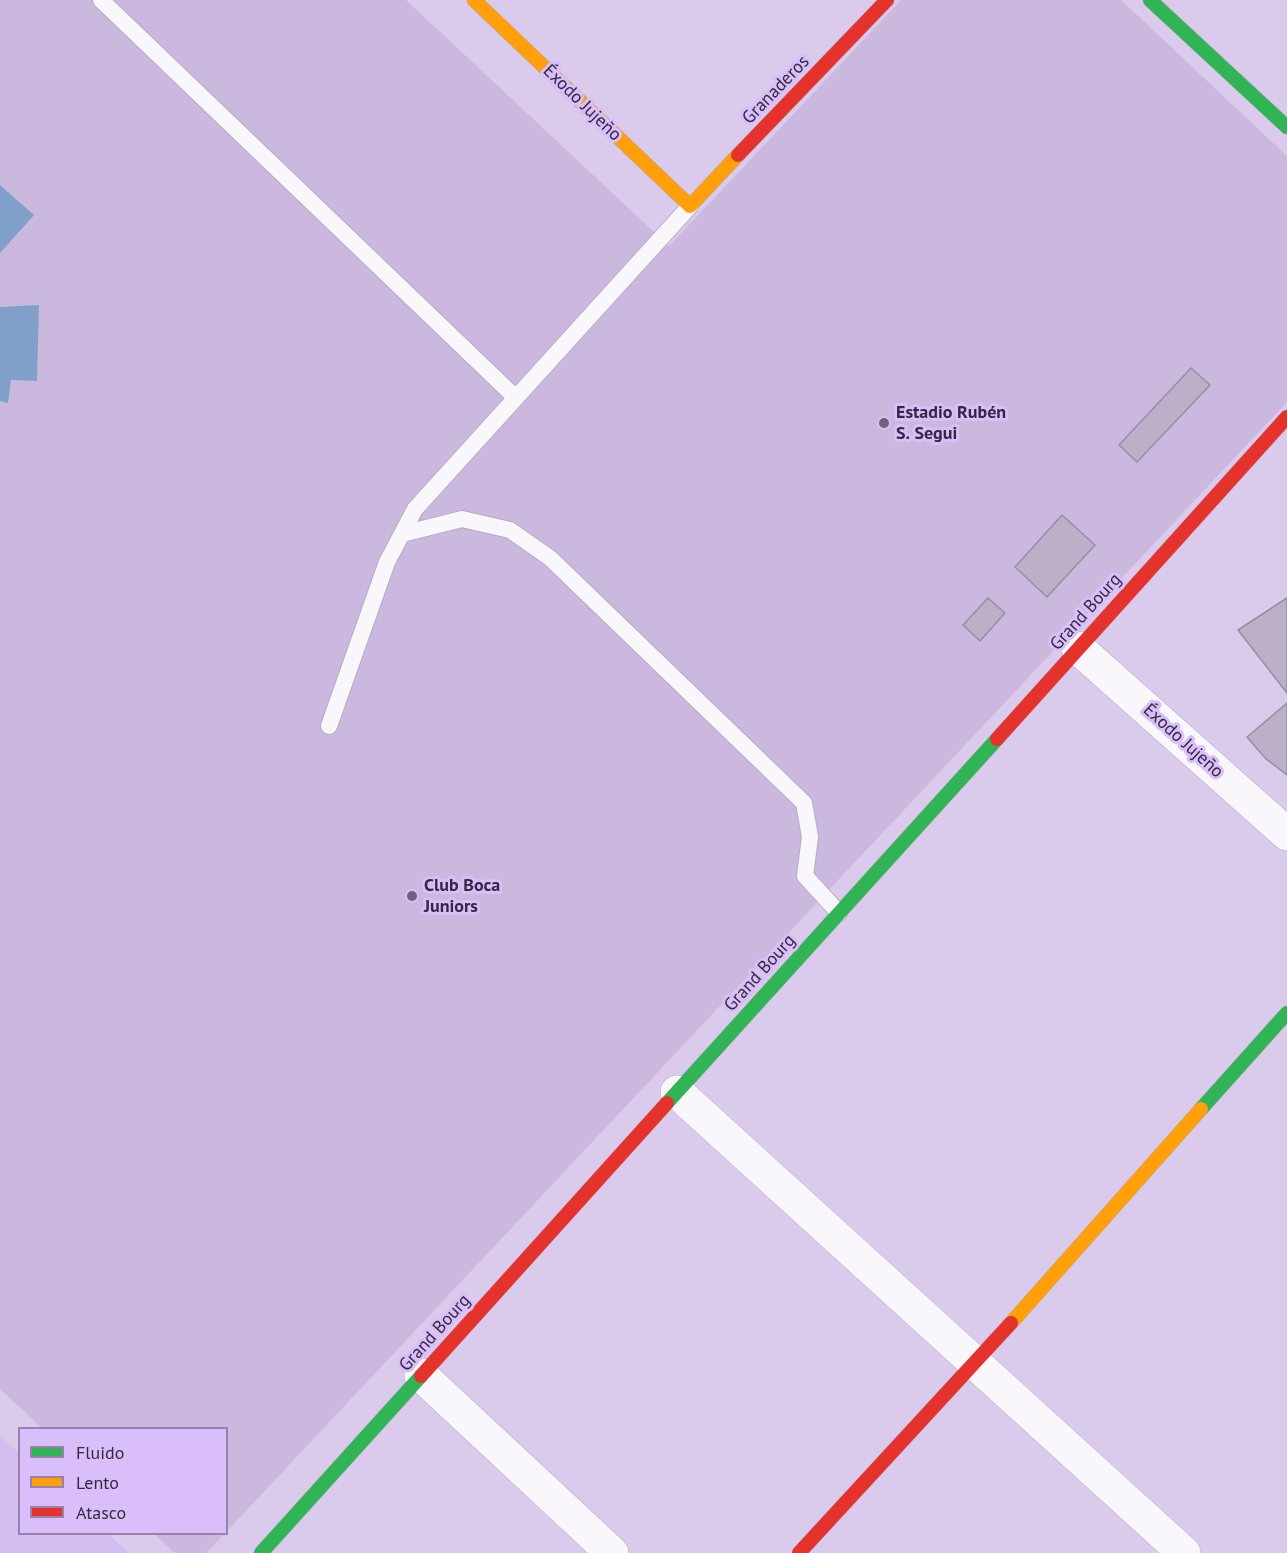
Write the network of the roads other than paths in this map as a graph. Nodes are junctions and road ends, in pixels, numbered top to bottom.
1 (101, 0) edge
2 (474, 0) edge
3 (887, 0) edge
4 (1150, 0) edge
5 (1287, 127) edge
6 (690, 206) junction
7 (516, 398) junction
8 (1287, 417) edge
9 (402, 534) junction
10 (1078, 648) junction
11 (329, 726) dead end
12 (1287, 834) edge
13 (839, 913) junction
14 (1287, 1012) edge
15 (677, 1092) junction
16 (975, 1363) junction
17 (421, 1375) junction
18 (261, 1553) edge
19 (612, 1553) edge
20 (799, 1553) edge
21 (1184, 1553) edge

1 - 7 lane
2 - 6 street, Éxodo Jujeño
3 - 6 street, Granaderos
4 - 5 street
6 - 7 lane
7 - 9 lane
8 - 10 street, Grand Bourg
9 - 11 lane
9 - 13 lane
10 - 12 street, Éxodo Jujeño
10 - 13 street, Grand Bourg
13 - 15 street, Grand Bourg
14 - 16 street
15 - 16 street
15 - 17 street, Grand Bourg
16 - 20 street
16 - 21 street
17 - 18 street, Grand Bourg
17 - 19 street

